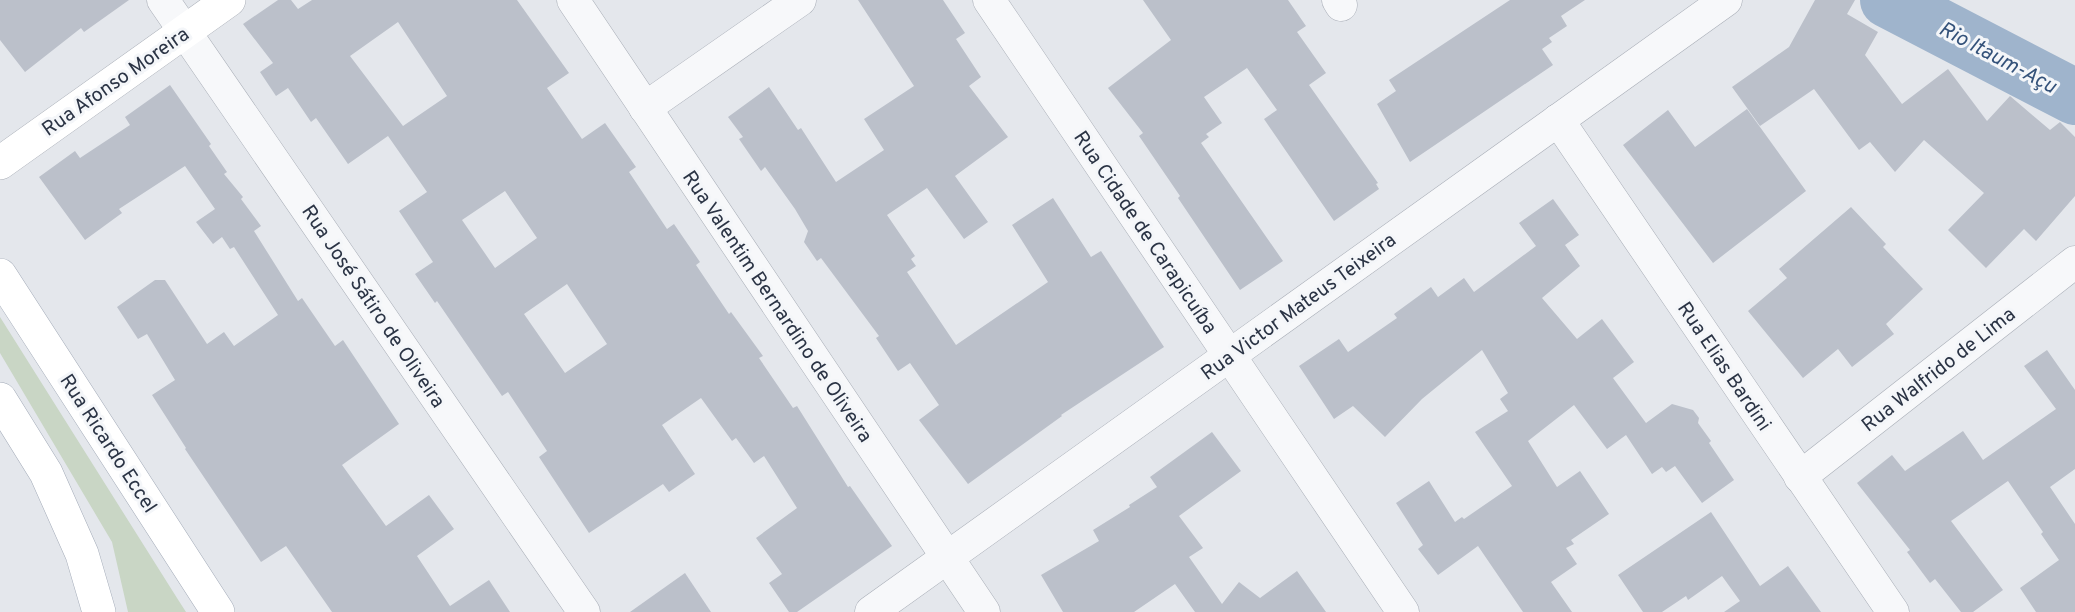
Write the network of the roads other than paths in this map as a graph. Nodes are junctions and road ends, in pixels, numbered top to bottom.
1 (163, 0) edge
2 (230, 0) edge
3 (573, 0) edge
4 (800, 0) edge
5 (989, 0) edge
6 (1726, 0) edge
7 (186, 31) junction
8 (645, 108) junction
9 (1558, 120) junction
10 (0, 163) edge
11 (2075, 262) edge
12 (0, 274) edge
13 (1229, 355) junction
14 (0, 399) edge
15 (1800, 477) junction
16 (947, 557) junction
17 (99, 612) edge
18 (218, 612) edge
19 (584, 612) edge
20 (871, 612) edge
21 (984, 612) edge
22 (1403, 612) edge
23 (1893, 612) edge

1 - 7 street, Rua José Sátiro de Oliveira
2 - 7 main road, Rua Afonso Moreira
3 - 8 street, Rua Valentim Bernardino de Oliveira
4 - 8 street
5 - 13 street, Rua Cidade de Carapicuíba
6 - 9 street, Rua Victor Mateus Teixeira
7 - 10 main road, Rua Afonso Moreira
7 - 19 street, Rua José Sátiro de Oliveira
8 - 16 street, Rua Valentim Bernardino de Oliveira
9 - 13 street, Rua Victor Mateus Teixeira
9 - 15 street, Rua Elias Bardini
11 - 15 street, Rua Walfrido de Lima
12 - 18 main road, Rua Ricardo Eccel
13 - 16 street, Rua Victor Mateus Teixeira
13 - 22 street, Rua Cidade de Carapicuíba
14 - 17 main road
15 - 23 street, Rua Elias Bardini
16 - 20 street, Rua Victor Mateus Teixeira
16 - 21 street, Rua Valentim Bernardino de Oliveira

